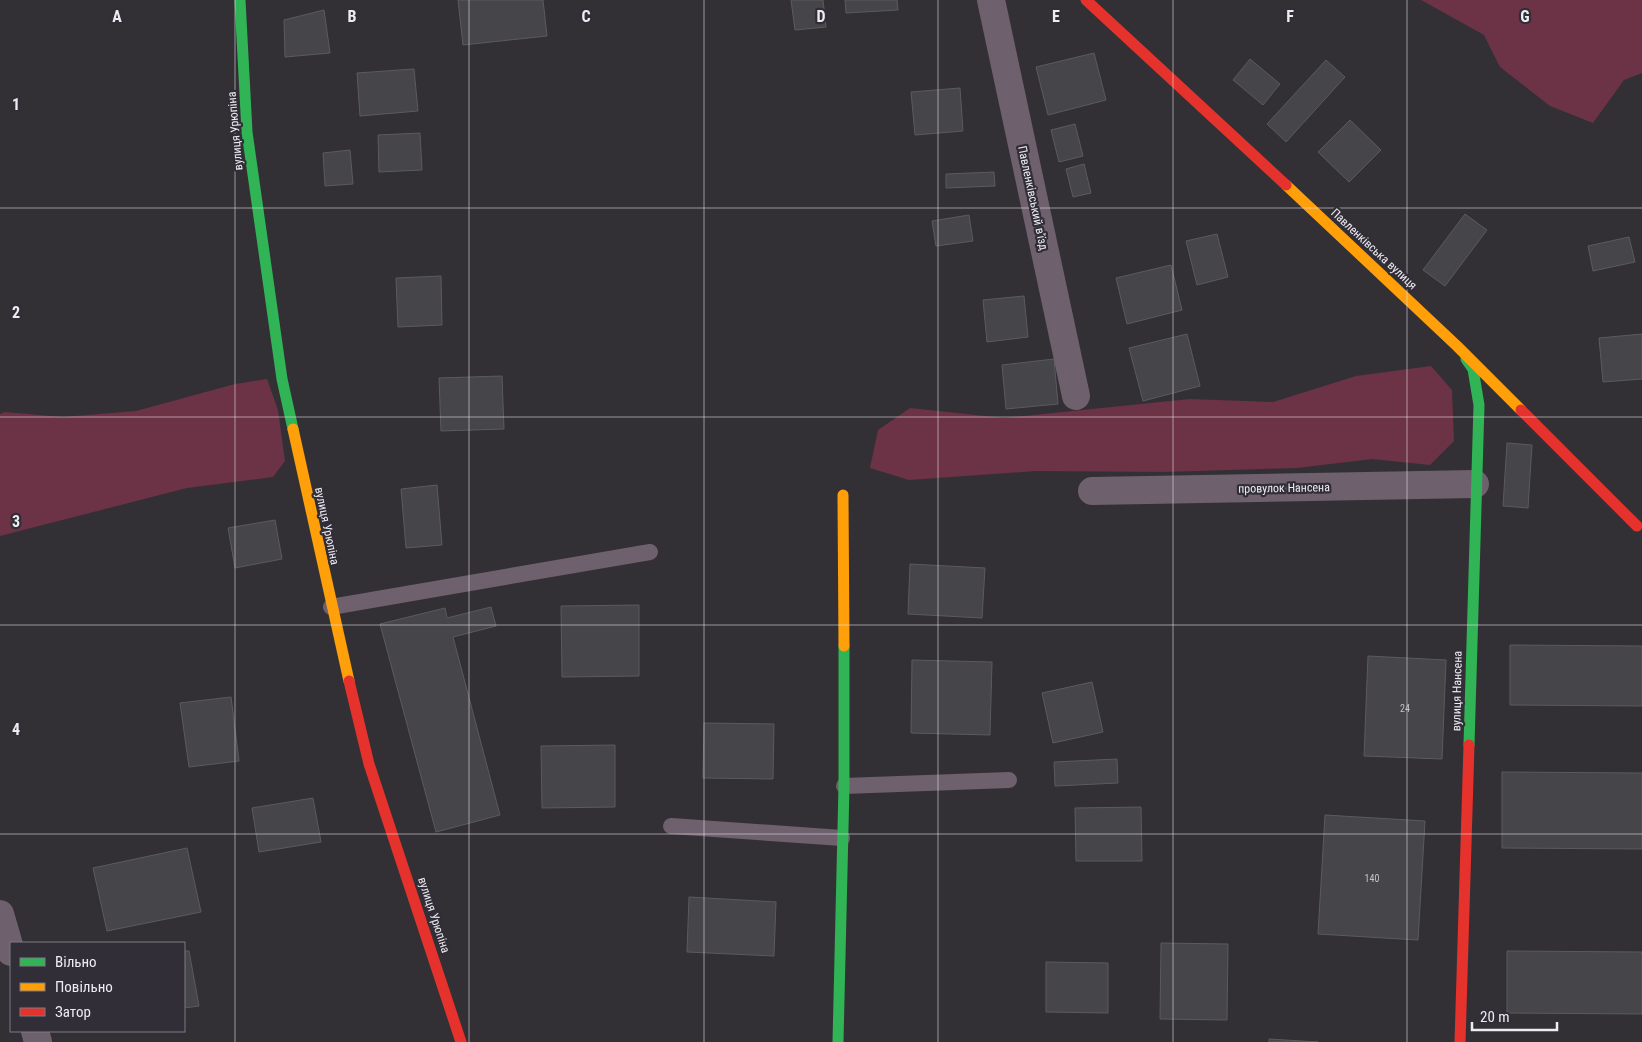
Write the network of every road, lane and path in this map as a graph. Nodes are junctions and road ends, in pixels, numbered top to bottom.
1 (240, 0) edge
2 (990, 0) edge
3 (1086, 0) edge
4 (1457, 346) junction
5 (1076, 396) dead end
6 (1475, 484) junction
7 (1092, 491) dead end
8 (843, 495) dead end
9 (1637, 526) dead end
10 (650, 552) dead end
11 (331, 607) junction
12 (1009, 780) dead end
13 (844, 786) junction
14 (671, 826) dead end
15 (842, 838) junction
16 (0, 914) edge
17 (10, 949) edge
18 (461, 1042) edge
19 (838, 1042) edge
20 (1460, 1042) edge

1 - 11 street, вулиця Урюпіна
2 - 5 street, Павленківський в'їзд
3 - 4 street, Павленківська вулиця
4 - 6 street, вулиця Нансена
4 - 9 street, Павленківська вулиця
6 - 7 street, провулок Нансена
6 - 20 street, вулиця Нансена
8 - 13 street
10 - 11 lane
11 - 18 street, вулиця Урюпіна
12 - 13 lane
13 - 15 street
14 - 15 lane
15 - 19 street
16 - 17 street

